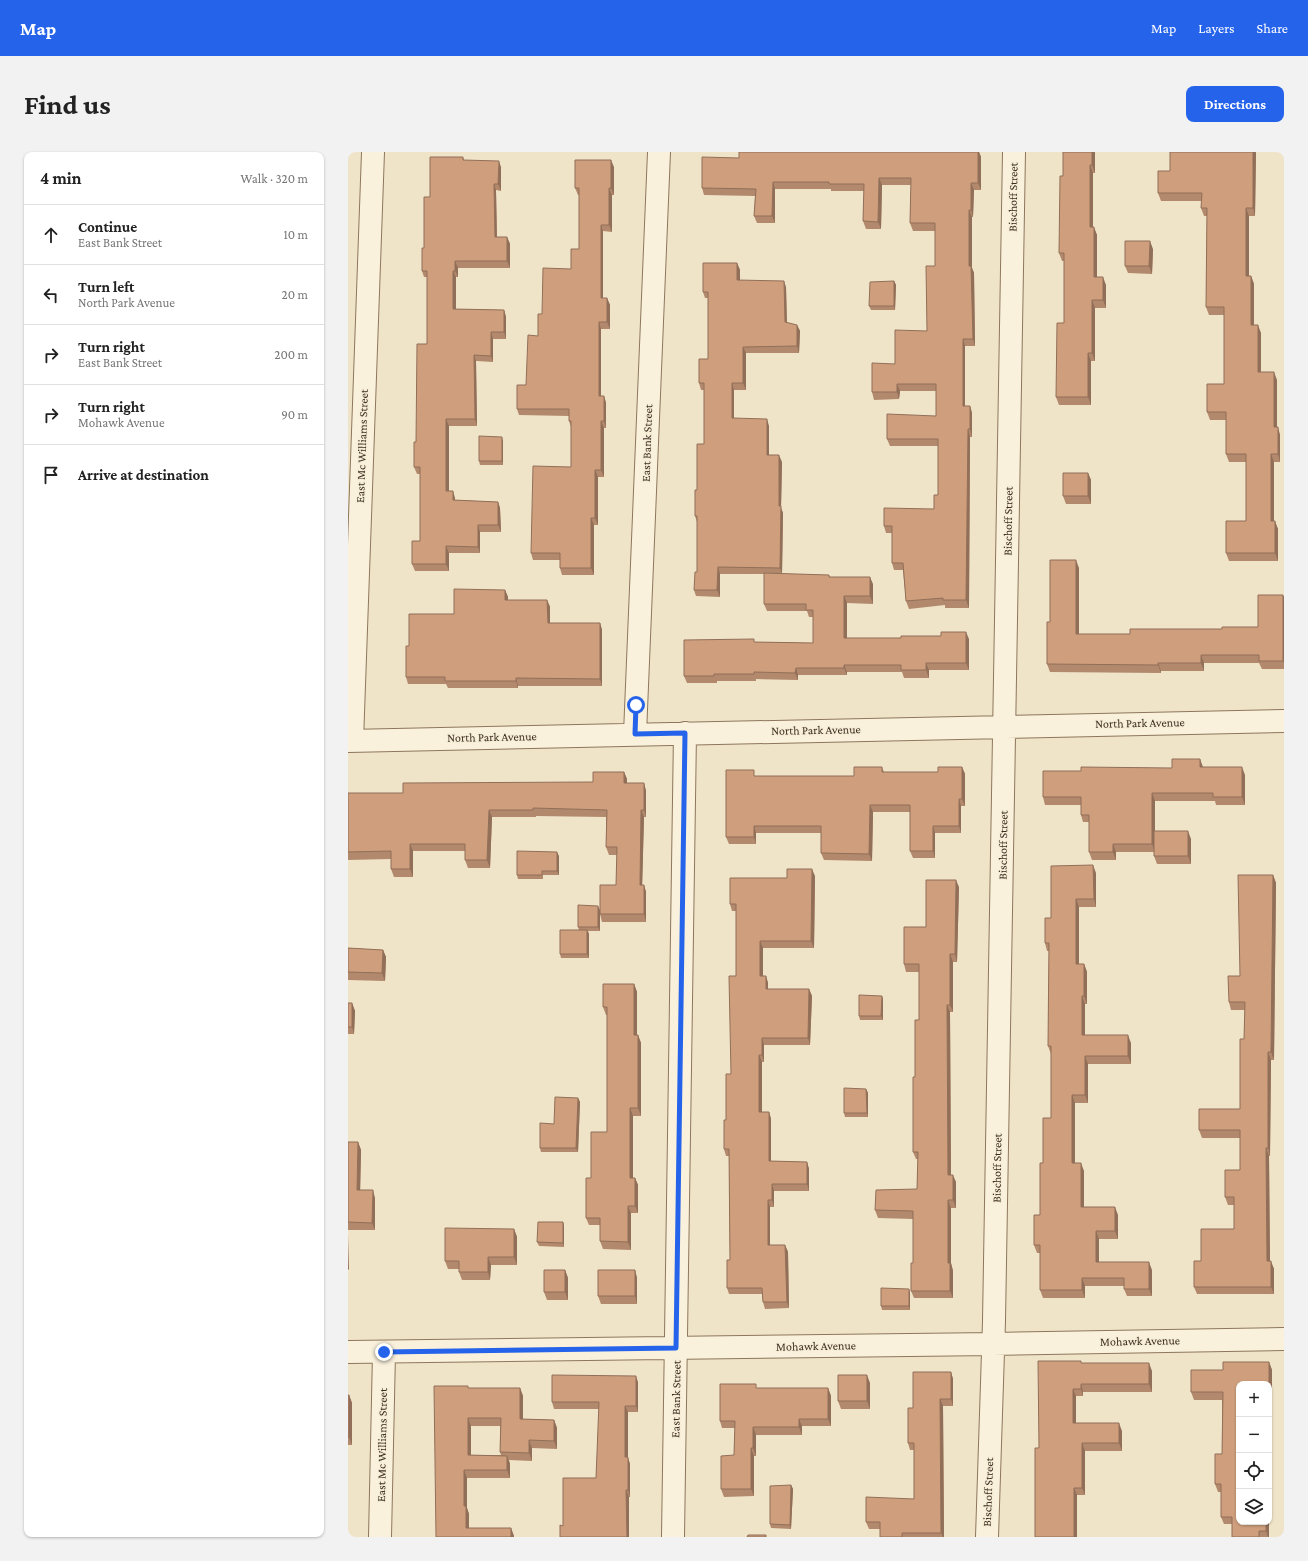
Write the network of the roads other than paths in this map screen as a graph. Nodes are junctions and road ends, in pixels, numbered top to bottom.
1 (373, 152) edge
2 (659, 152) edge
3 (1014, 152) edge
4 (355, 459) edge
5 (1284, 721) edge
6 (1005, 726) junction
7 (685, 733) junction
8 (635, 734) junction
9 (350, 741) edge
10 (1284, 1339) edge
11 (993, 1344) junction
12 (676, 1348) junction
13 (348, 1352) edge
14 (384, 1352) junction
15 (380, 1537) edge
16 (673, 1537) edge
17 (987, 1537) edge

1 - 4 street, East Mc Williams Street
2 - 8 street, East Bank Street
3 - 6 street, Bischoff Street
4 - 9 street, East Mc Williams Street
5 - 6 street, North Park Avenue
6 - 7 street, North Park Avenue
6 - 11 street, Bischoff Street
7 - 8 street, North Park Avenue
7 - 12 street, East Bank Street
8 - 9 street, North Park Avenue
10 - 11 street, Mohawk Avenue
11 - 12 street, Mohawk Avenue
11 - 17 street, Bischoff Street
12 - 14 street, Mohawk Avenue
12 - 16 street, East Bank Street
13 - 14 street, Mohawk Avenue
14 - 15 street, East Mc Williams Street

